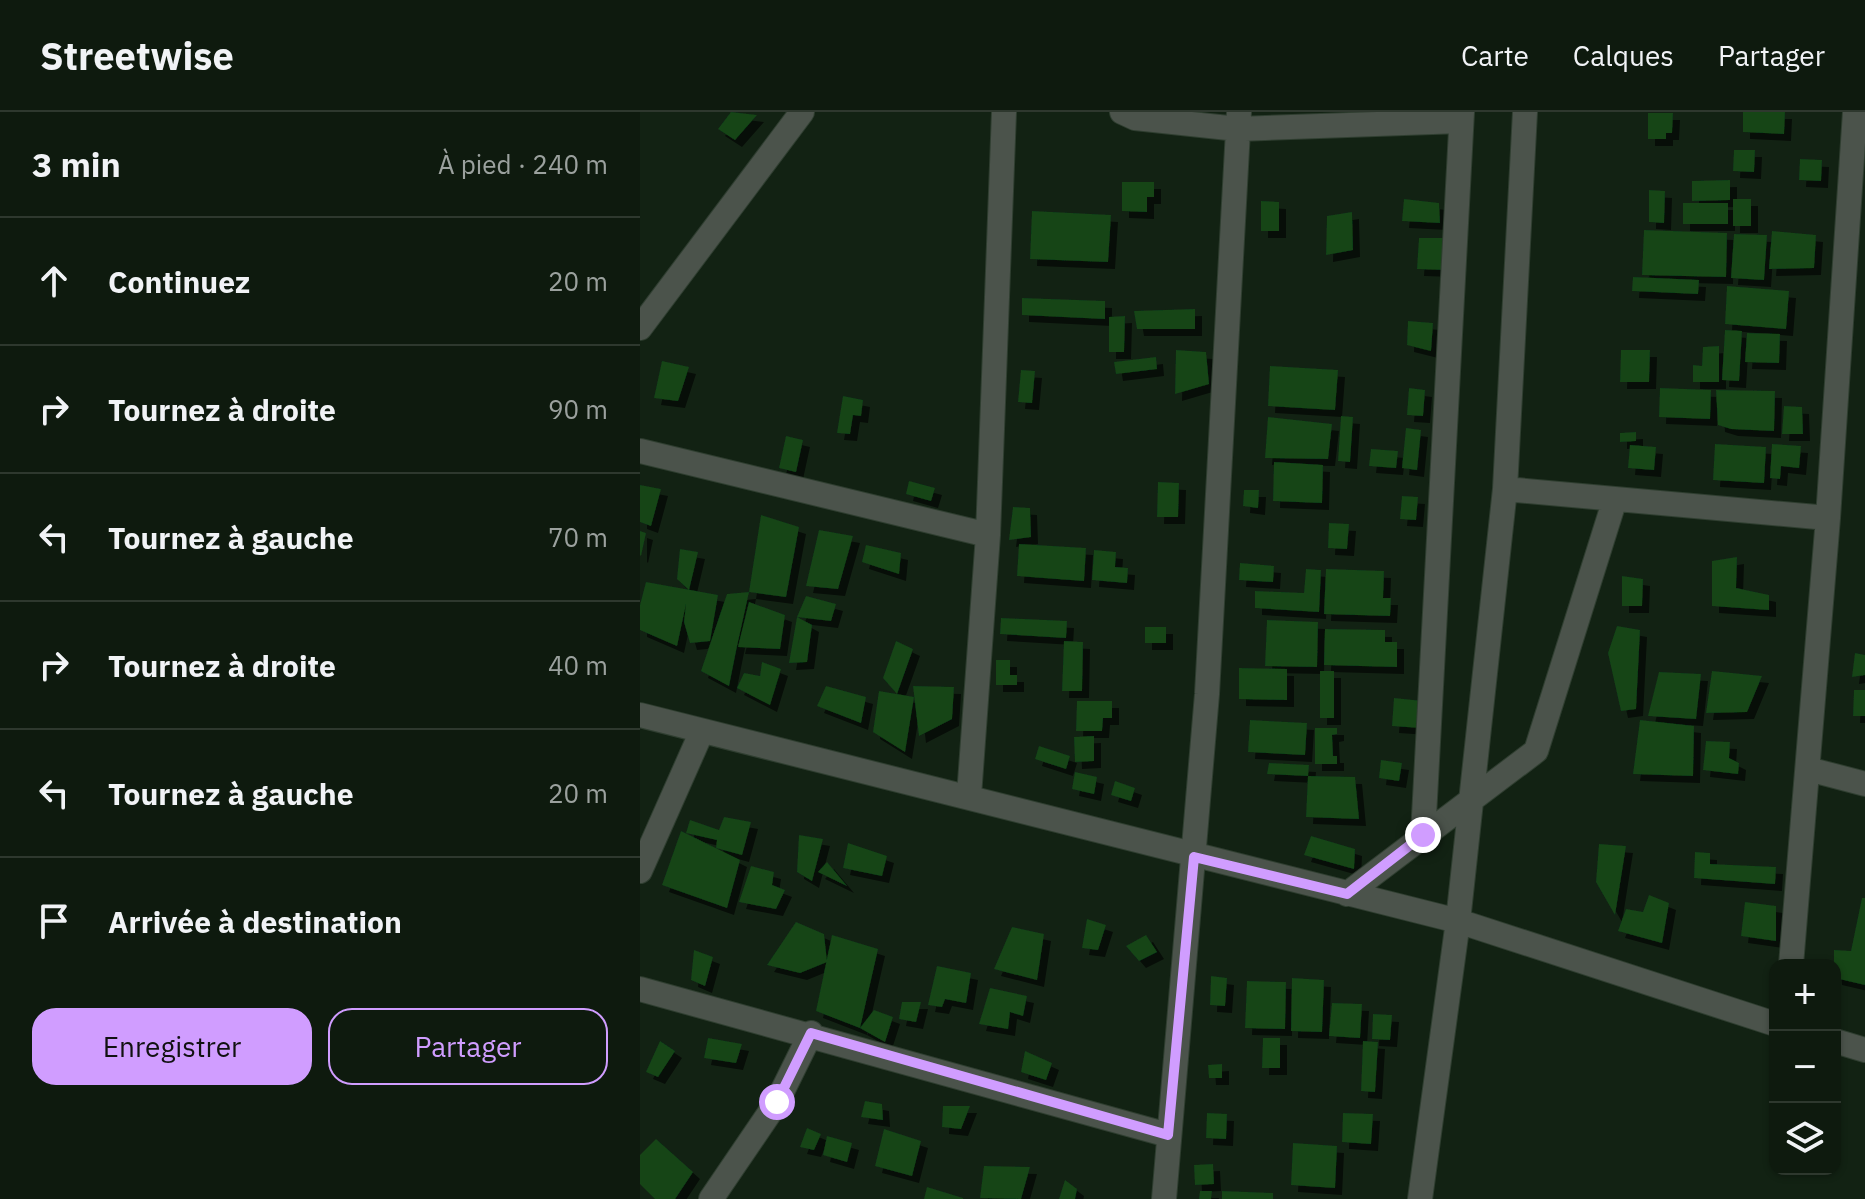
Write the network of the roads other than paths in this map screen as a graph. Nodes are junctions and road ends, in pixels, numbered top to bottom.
1 (802, 112) edge
2 (1004, 112) edge
3 (1122, 112) edge
4 (1525, 112) edge
5 (1855, 112) edge
6 (1461, 116) edge
7 (1238, 120) edge
8 (1858, 190) edge
9 (640, 328) edge
10 (640, 451) edge
11 (1505, 489) junction
12 (1615, 499) junction
13 (1828, 518) junction
14 (988, 535) junction
15 (640, 715) edge
16 (702, 731) junction
17 (1808, 769) junction
18 (1865, 784) edge
19 (969, 796) junction
20 (1471, 799) junction
21 (1423, 835) junction
22 (1194, 857) junction
23 (640, 871) edge
24 (1347, 894) junction
25 (1458, 921) junction
26 (1792, 959) edge
27 (640, 989) edge
28 (1769, 1022) edge
29 (811, 1033) junction
30 (1841, 1043) edge
31 (1865, 1050) edge
32 (1168, 1135) junction
33 (711, 1199) edge
34 (1164, 1199) edge
35 (1420, 1199) edge

1 - 9 street
2 - 14 street
3 - 7 street
4 - 11 street
5 - 8 street
6 - 7 street
6 - 21 street
7 - 22 street
8 - 13 street
10 - 14 street
11 - 12 street
11 - 20 street
12 - 13 street
12 - 20 street
13 - 17 street
14 - 19 street
15 - 16 street
16 - 19 street
16 - 23 street
17 - 18 street
17 - 26 street
19 - 22 street
20 - 21 street
20 - 25 street
21 - 24 street
22 - 24 street
22 - 32 street
24 - 25 street
25 - 28 street
25 - 35 street
27 - 29 street
29 - 32 street
29 - 33 street
30 - 31 street
32 - 34 street

